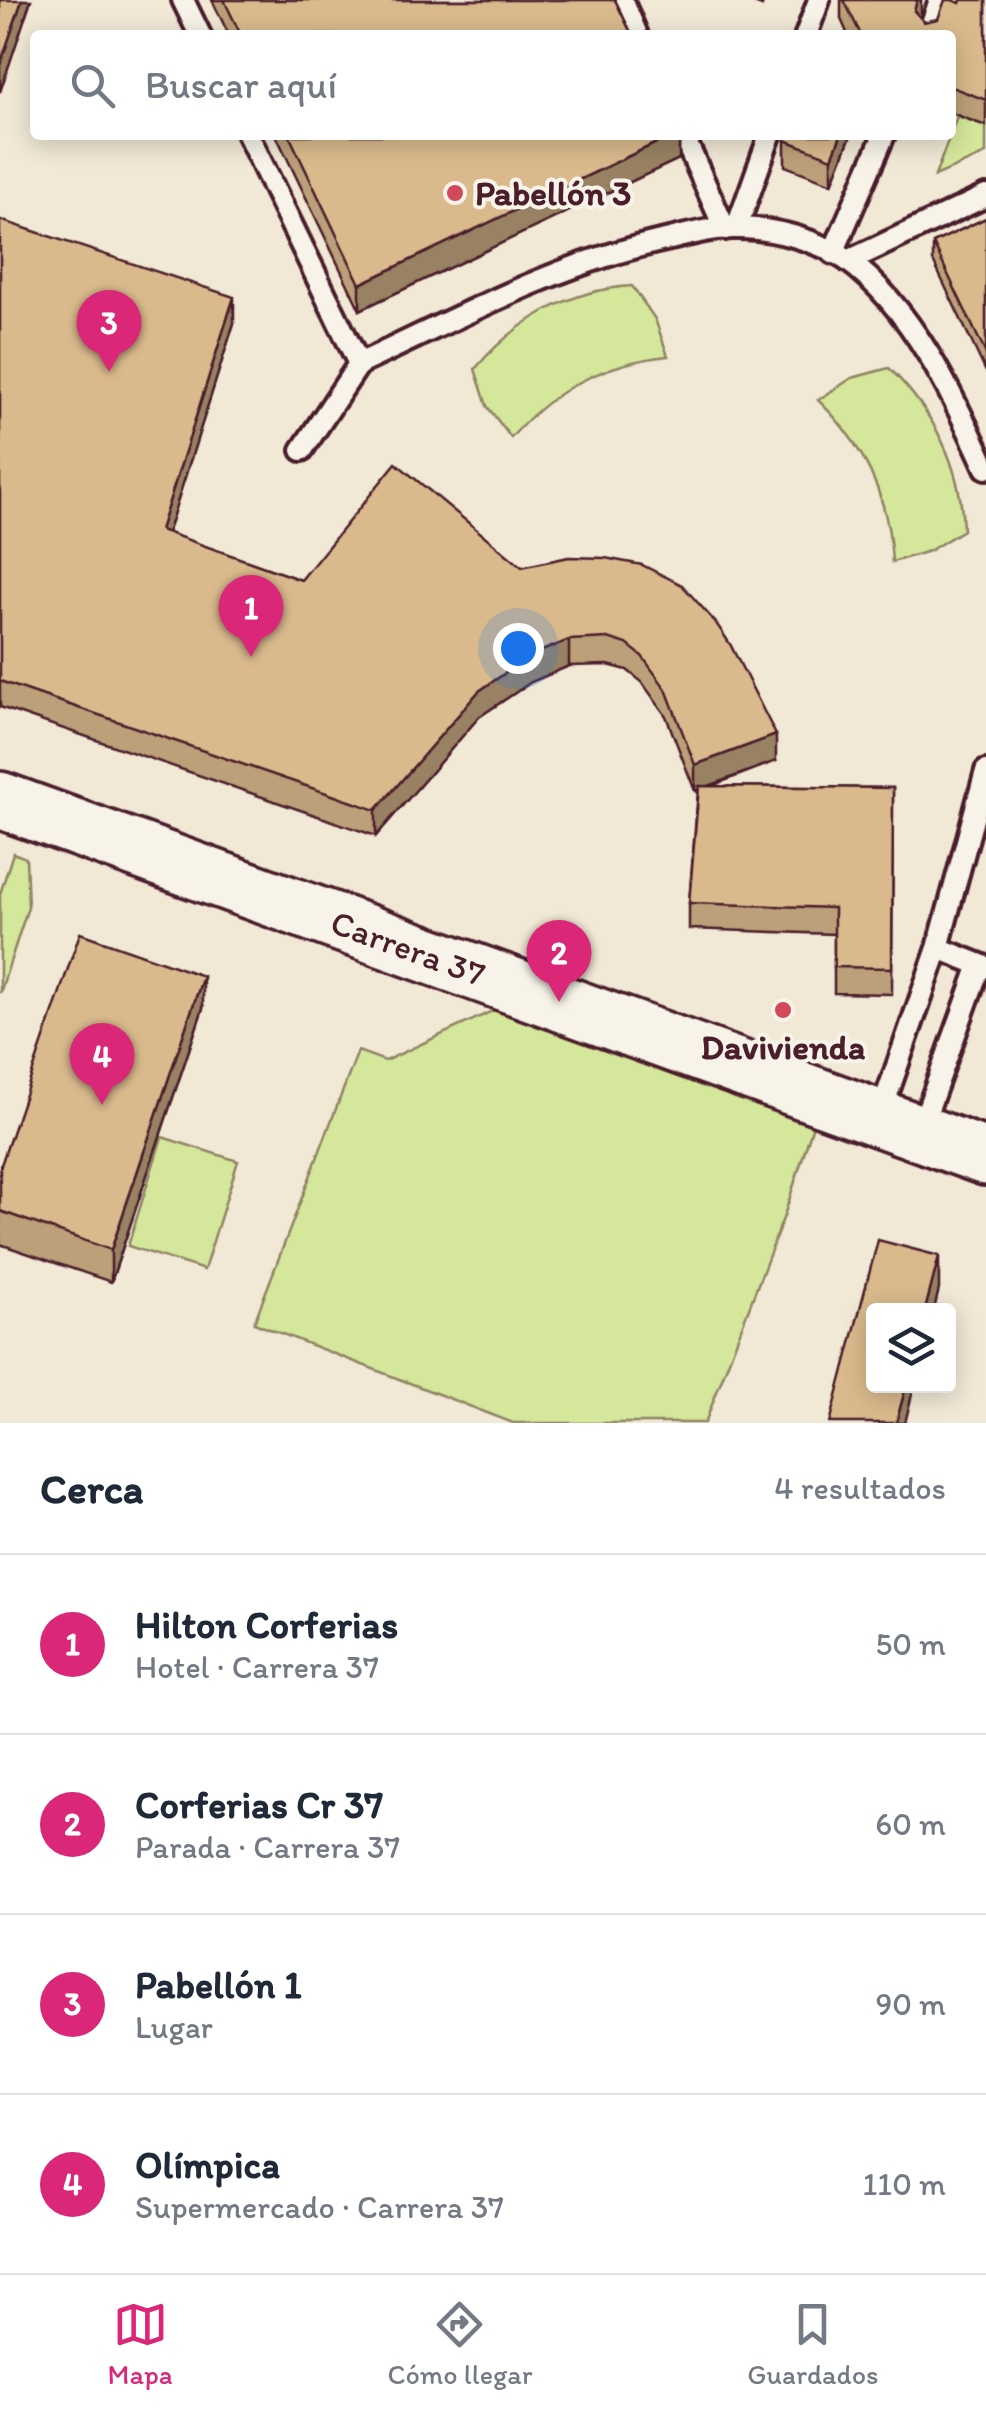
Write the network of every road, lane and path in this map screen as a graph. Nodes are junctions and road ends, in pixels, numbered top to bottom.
1 (183, 0) edge
2 (622, 0) edge
3 (819, 0) edge
4 (940, 0) edge
5 (198, 30) edge
6 (636, 30) edge
7 (808, 30) edge
8 (930, 30) edge
9 (250, 140) edge
10 (686, 140) edge
11 (768, 140) edge
12 (882, 140) edge
13 (986, 196) edge
14 (731, 228) junction
15 (840, 257) junction
16 (359, 364) junction
17 (302, 450) dead end
18 (986, 468) edge
19 (986, 771) edge
20 (0, 800) edge
21 (938, 948) junction
22 (983, 966) edge
23 (899, 1126) junction
24 (986, 1157) edge

1 - 5 lane
2 - 6 lane
3 - 7 lane
4 - 8 lane
9 - 16 lane
10 - 14 lane
11 - 14 lane
12 - 15 lane
13 - 15 lane
14 - 15 lane
14 - 16 lane
15 - 18 lane
16 - 17 lane
19 - 21 lane
20 - 23 street, Carrera 37
21 - 22 lane
21 - 23 lane
22 - 23 lane
23 - 24 street, Carrera 37

